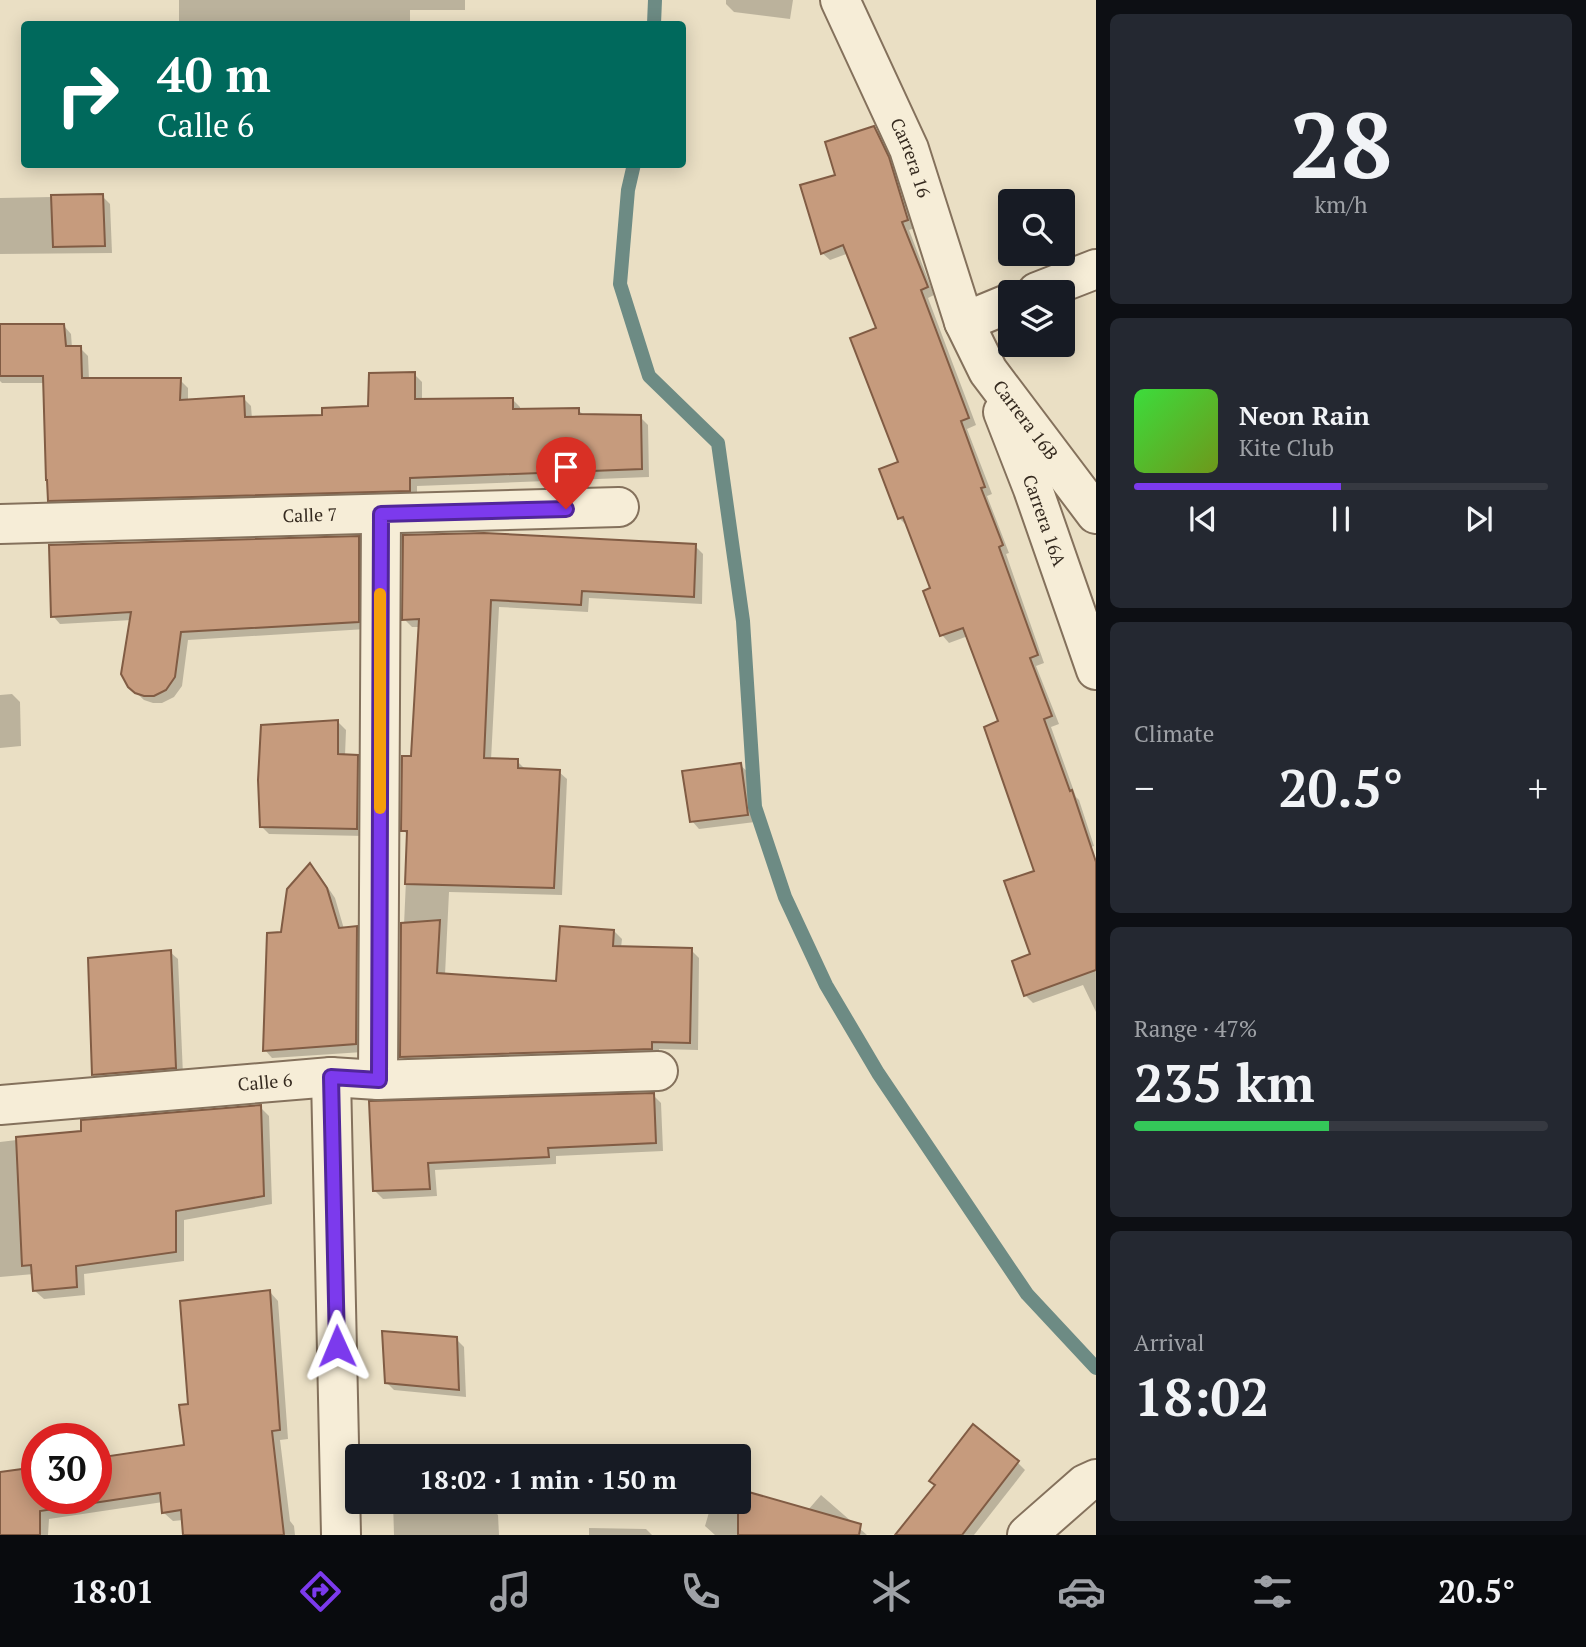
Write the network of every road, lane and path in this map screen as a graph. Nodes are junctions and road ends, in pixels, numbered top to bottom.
1 (840, 0) edge
2 (1096, 269) edge
3 (1068, 280) edge
4 (998, 308) edge
5 (964, 322) junction
6 (988, 371) junction
7 (619, 507) dead end
8 (381, 514) junction
9 (1096, 514) edge
10 (0, 524) edge
11 (1096, 670) edge
12 (658, 1071) dead end
13 (331, 1077) junction
14 (379, 1080) junction
15 (0, 1105) edge
16 (1091, 1481) edge
17 (341, 1535) edge
18 (1027, 1535) edge

1 - 5 street, Carrera 16
2 - 3 street
4 - 5 street
5 - 6 street, Carrera 16B
6 - 9 street, Carrera 16B
6 - 11 street, Carrera 16A
7 - 8 street, Calle 7
8 - 10 street, Calle 7
8 - 14 street
12 - 14 street, Calle 6
13 - 14 street, Calle 6
13 - 15 street, Calle 6
13 - 17 street
16 - 18 street

